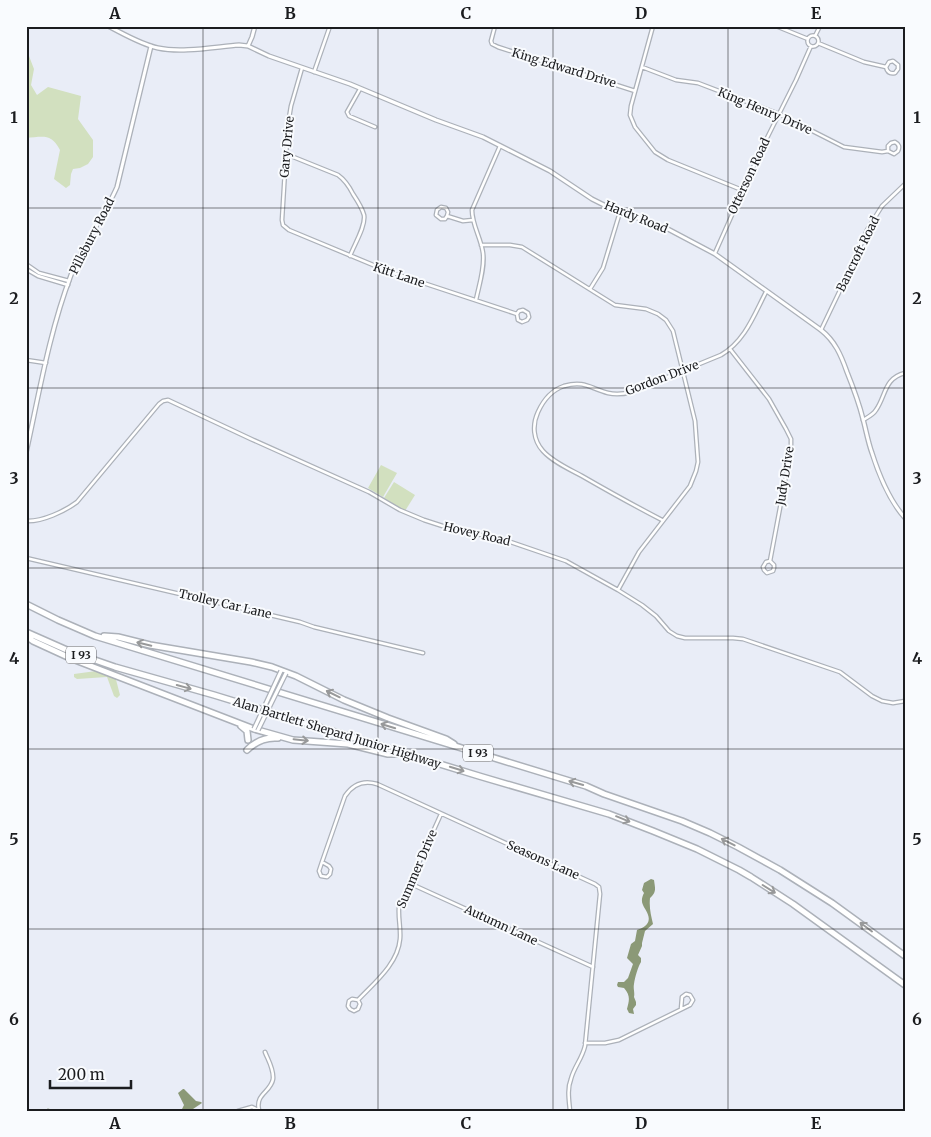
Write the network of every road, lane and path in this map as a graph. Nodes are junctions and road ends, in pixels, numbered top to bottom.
1 (108, 26) edge
2 (254, 26) edge
3 (330, 26) edge
4 (494, 26) edge
5 (653, 26) edge
6 (776, 26) edge
7 (820, 26) edge
8 (116, 28) edge
9 (815, 36) junction
10 (808, 39) junction
11 (818, 43) junction
12 (151, 46) junction
13 (248, 46) junction
14 (811, 46) junction
15 (642, 67) junction
16 (886, 67) junction
17 (302, 68) junction
18 (314, 72) junction
19 (360, 89) junction
20 (635, 91) junction
21 (779, 114) junction
22 (375, 127) dead end
23 (500, 146) junction
24 (888, 151) junction
25 (286, 154) junction
26 (905, 184) edge
27 (742, 190) junction
28 (620, 212) junction
29 (448, 216) junction
30 (473, 220) junction
31 (285, 228) joint
32 (481, 245) junction
33 (715, 254) junction
34 (350, 256) junction
35 (26, 264) edge
36 (26, 269) edge
37 (69, 283) junction
38 (590, 289) junction
39 (766, 292) junction
40 (476, 300) junction
41 (517, 314) junction
42 (821, 330) junction
43 (730, 349) junction
44 (26, 360) edge
45 (46, 363) junction
46 (682, 371) junction
47 (905, 373) edge
48 (863, 420) junction
49 (26, 454) edge
50 (905, 518) edge
51 (26, 521) edge
52 (663, 521) junction
53 (26, 558) edge
54 (770, 561) junction
55 (618, 590) junction
56 (26, 604) edge
57 (26, 632) edge
58 (26, 636) edge
59 (95, 636) junction
60 (423, 653) dead end
61 (284, 672) junction
62 (905, 701) edge
63 (236, 723) junction
64 (256, 729) junction
65 (286, 738) junction
66 (248, 740) dead end
67 (458, 747) junction
68 (247, 750) dead end
69 (407, 754) junction
70 (441, 814) junction
71 (322, 862) junction
72 (409, 883) junction
73 (905, 956) edge
74 (593, 968) junction
75 (905, 985) edge
76 (358, 1000) junction
77 (681, 1009) junction
78 (585, 1043) junction
79 (265, 1052) dead end
80 (258, 1101) junction
81 (249, 1107) junction
82 (238, 1111) edge
83 (259, 1111) edge
84 (570, 1111) edge

1 - 8 street
2 - 13 street
3 - 18 street
4 - 20 street, King Edward Drive
5 - 15 street
6 - 10 street
7 - 9 street
8 - 12 street
9 - 10 street
9 - 11 street
10 - 14 street
11 - 14 street
11 - 16 street
12 - 13 street
12 - 37 street, Pillsbury Road
13 - 17 street, Hardy Road
14 - 21 street, Otterson Road
15 - 20 street
15 - 21 street, King Henry Drive
16 - 16 street
17 - 18 street, Hardy Road
17 - 25 street, Gary Drive
18 - 19 street, Hardy Road
19 - 22 street
19 - 23 street, Hardy Road
20 - 27 street
21 - 24 street, King Henry Drive
21 - 27 street, Otterson Road
23 - 28 street, Hardy Road
23 - 30 street
24 - 24 street, King Henry Drive
25 - 31 street, Gary Drive
25 - 34 street
26 - 42 street, Bancroft Road
27 - 33 street, Otterson Road
28 - 33 street, Hardy Road
28 - 38 street
29 - 29 street
29 - 30 street
30 - 32 street
31 - 34 street, Kitt Lane
32 - 38 street
32 - 40 street
33 - 39 street, Hardy Road
34 - 40 street, Kitt Lane
35 - 37 street
36 - 37 street
37 - 45 street, Pillsbury Road
38 - 46 street
39 - 42 street, Hardy Road
39 - 43 street, Gordon Drive
40 - 41 street, Kitt Lane
41 - 41 street, Kitt Lane
42 - 48 street, Hardy Road
43 - 46 street, Gordon Drive
43 - 54 street, Judy Drive
44 - 45 street
45 - 49 street, Pillsbury Road
46 - 52 street
46 - 52 street, Gordon Drive
47 - 48 street
48 - 50 street, Hardy Road
51 - 55 street, Hovey Road
52 - 55 street
53 - 60 street, Trolley Car Lane
54 - 54 street, Judy Drive
55 - 62 street, Hovey Road
56 - 59 highway, Alan Bartlett Shepard Junior Highway / I 93
57 -> 69 highway, Alan Bartlett Shepard Junior Highway / I 93
58 - 63 highway
61 -> 59 highway
67 -> 59 highway, Alan Bartlett Shepard Junior Highway / I 93
61 - 64 street, bridge
67 -> 61 highway
63 - 64 highway
63 - 66 highway
64 - 65 highway
65 - 68 highway
65 -> 69 highway
73 -> 67 highway, Alan Bartlett Shepard Junior Highway / I 93
69 -> 75 highway, Alan Bartlett Shepard Junior Highway / I 93
70 - 71 street, Seasons Lane
70 - 72 street, Summer Drive
70 - 74 street, Seasons Lane
71 - 71 street, Seasons Lane
72 - 74 street, Autumn Lane
72 - 76 street, Summer Drive
74 - 78 street, Seasons Lane
76 - 76 street, Summer Drive
77 - 77 street
77 - 78 street
78 - 84 street, Seasons Lane
79 - 80 street
80 - 81 street
80 - 83 street
81 - 82 street
81 - 83 street

